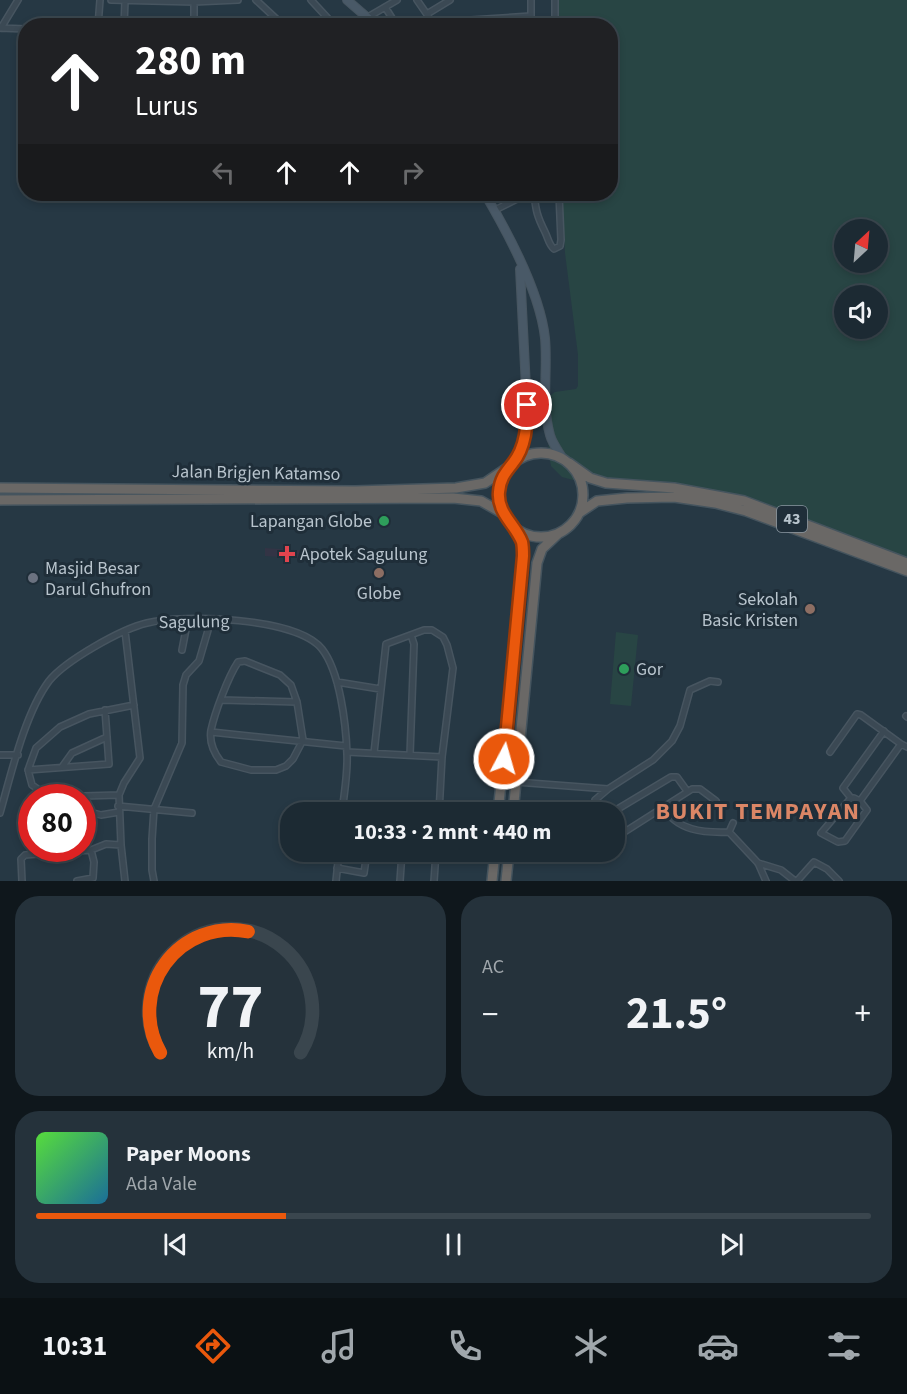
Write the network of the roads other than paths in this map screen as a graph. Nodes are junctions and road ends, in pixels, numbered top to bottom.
1 (18, 0) edge
2 (111, 0) edge
3 (238, 0) edge
4 (311, 0) edge
5 (347, 0) edge
6 (397, 0) edge
7 (417, 0) edge
8 (450, 0) edge
9 (531, 0) edge
10 (555, 0) edge
11 (125, 1) edge
12 (135, 1) edge
13 (259, 1) edge
14 (100, 2) edge
15 (194, 2) junction
16 (385, 7) junction
17 (427, 14) junction
18 (531, 16) joint
19 (368, 17) joint
20 (99, 18) edge
21 (124, 18) edge
22 (194, 18) edge
23 (276, 18) edge
24 (328, 18) edge
25 (391, 18) edge
26 (430, 18) edge
27 (501, 18) edge
28 (555, 18) edge
29 (1, 28) edge
30 (18, 29) edge
31 (489, 201) edge
32 (510, 201) edge
33 (535, 201) edge
34 (559, 201) edge
35 (505, 203) joint
36 (495, 210) junction
37 (519, 261) junction
38 (566, 461) junction
39 (510, 466) junction
40 (0, 488) edge
41 (231, 494) junction
42 (0, 500) edge
43 (579, 513) junction
44 (504, 514) junction
45 (512, 525) junction
46 (559, 533) junction
47 (907, 562) edge
48 (907, 571) edge
49 (188, 619) junction
50 (211, 620) junction
51 (124, 632) junction
52 (411, 634) junction
53 (182, 650) dead end
54 (337, 682) junction
55 (718, 682) dead end
56 (380, 688) junction
57 (222, 700) junction
58 (297, 702) junction
59 (134, 705) junction
60 (105, 710) junction
61 (884, 731) junction
62 (211, 732) junction
63 (107, 737) junction
64 (303, 740) junction
65 (505, 741) junction
66 (520, 743) junction
67 (901, 744) junction
68 (907, 747) edge
69 (346, 749) junction
70 (830, 752) dead end
71 (374, 753) junction
72 (0, 755) edge
73 (18, 755) junction
74 (410, 755) junction
75 (442, 757) junction
76 (62, 767) junction
77 (28, 770) junction
78 (516, 782) junction
79 (32, 784) edge
80 (0, 788) edge
81 (7, 789) junction
82 (608, 789) junction
83 (687, 791) junction
84 (119, 795) junction
85 (96, 796) edge
86 (851, 798) junction
87 (716, 801) dead end
88 (860, 801) junction
89 (343, 802) edge
90 (440, 802) edge
91 (499, 802) edge
92 (514, 802) edge
93 (595, 802) edge
94 (625, 805) edge
95 (663, 807) junction
96 (154, 808) junction
97 (118, 809) junction
98 (0, 813) edge
99 (96, 813) edge
100 (192, 813) dead end
101 (734, 823) dead end
102 (625, 832) edge
103 (729, 832) junction
104 (121, 845) junction
105 (96, 848) edge
106 (21, 862) edge
107 (94, 862) edge
108 (338, 862) edge
109 (365, 862) edge
110 (401, 862) edge
111 (435, 862) edge
112 (494, 862) edge
113 (508, 862) edge
114 (758, 863) junction
115 (337, 868) junction
116 (364, 873) junction
117 (94, 879) edge
118 (22, 881) edge
119 (80, 881) edge
120 (125, 881) edge
121 (154, 881) edge
122 (336, 881) edge
123 (364, 881) edge
124 (400, 881) edge
125 (434, 881) edge
126 (492, 881) edge
127 (506, 881) edge
128 (766, 881) edge
129 (796, 881) edge
130 (839, 881) edge

1 - 29 street
2 - 11 street
3 - 15 street
4 - 24 street
5 - 19 main road
6 - 16 street
7 - 17 street
8 - 17 street
9 - 18 street
10 - 28 street
11 - 12 street
11 - 21 street
12 - 15 street
13 - 23 street
14 - 20 street
15 - 22 street
16 - 19 street
16 - 25 street
17 - 26 street
18 - 27 street
29 - 30 street
31 - 36 main road
32 - 35 street
33 - 34 street
35 - 36 street
36 - 37 main road
37 - 38 main road
37 - 39 main road
38 - 39 highway
38 - 43 highway
38 - 47 highway, 43
39 - 41 highway, Jalan Brigjen Katamso
39 - 44 highway
40 - 41 highway, Jalan Brigjen Katamso
41 - 42 highway, Jalan Brigjen Katamso
41 - 44 highway, Jalan Brigjen Katamso
43 - 46 highway
43 - 48 highway, 43
44 - 45 highway
45 - 46 highway
45 - 65 highway
46 - 66 highway
49 - 50 street, Sagulung
49 - 51 street, Sagulung
49 - 53 street
50 - 54 street, Sagulung
50 - 96 street
51 - 59 street
51 - 73 street, Sagulung
52 - 56 street
52 - 74 street
52 - 75 street
54 - 56 street
54 - 69 street, Sagulung
55 - 82 street
56 - 71 street
57 - 58 street
57 - 58 street
57 - 62 street
58 - 64 street
59 - 60 street
59 - 84 street
60 - 63 street
60 - 77 street
61 - 67 street
61 - 70 street
61 - 86 street
62 - 64 street
62 - 64 street
63 - 76 street
63 - 76 street
64 - 69 street
65 - 66 highway
65 - 91 highway
66 - 78 highway
67 - 68 street
67 - 88 street
69 - 71 street
69 - 89 street, Sagulung
71 - 74 street
72 - 73 street
73 - 81 street, Sagulung
74 - 75 street
75 - 90 street
76 - 77 street
77 - 79 street
78 - 82 street
78 - 92 highway
80 - 81 street
81 - 98 street, Sagulung
82 - 93 street
83 - 87 street
83 - 94 street
83 - 95 street
84 - 85 street
84 - 97 street
86 - 88 street
86 - 88 street
95 - 102 street
95 - 103 street
96 - 97 street
96 - 100 street
96 - 121 street
97 - 99 street
97 - 104 street
101 - 103 street
103 - 114 street
104 - 105 street
104 - 120 street
106 - 118 street
107 - 117 street
108 - 115 street
109 - 116 street
110 - 124 street
111 - 125 street
112 - 126 highway
113 - 127 highway
114 - 128 street
114 - 129 street
115 - 116 street
115 - 122 street
116 - 123 street
117 - 119 street
129 - 130 street

